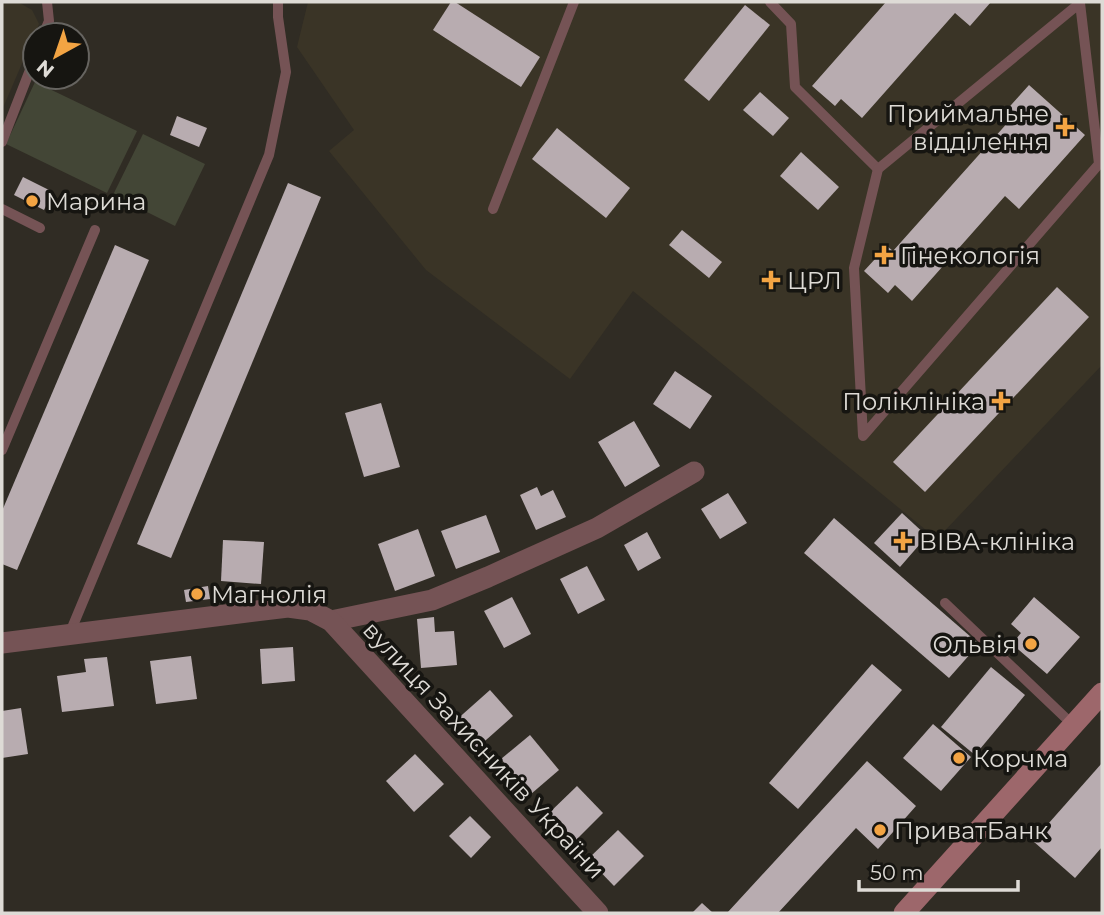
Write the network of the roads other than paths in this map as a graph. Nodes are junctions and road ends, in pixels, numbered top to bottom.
1 (278, 2) edge
2 (574, 2) edge
3 (770, 2) edge
4 (1083, 2) edge
5 (45, 3) edge
6 (49, 21) edge
7 (22, 91) edge
8 (2, 142) edge
9 (878, 169) junction
10 (2, 209) edge
11 (492, 209) dead end
12 (40, 228) dead end
13 (95, 230) dead end
14 (2, 450) edge
15 (694, 472) dead end
16 (945, 603) dead end
17 (331, 621) junction
18 (69, 635) junction
19 (2, 643) edge
20 (1102, 693) edge
21 (1073, 725) junction
22 (598, 913) edge
23 (905, 913) edge

1 - 18 lane
2 - 11 lane
3 - 9 lane
4 - 9 lane
4 - 9 lane
5 - 6 lane
7 - 8 lane
10 - 12 lane
13 - 14 lane
15 - 17 street, вулиця Захисників України
16 - 21 lane
17 - 18 street, вулиця Захисників України
17 - 22 street, вулиця Захисників України
18 - 19 street, вулиця Захисників України
20 - 21 main road
21 - 23 main road

